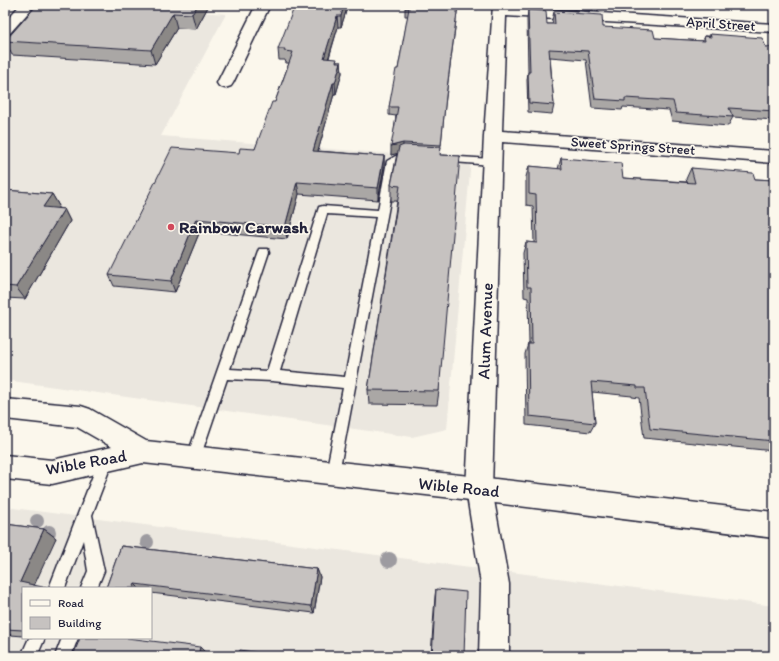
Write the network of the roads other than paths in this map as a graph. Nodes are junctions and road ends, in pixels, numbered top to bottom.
1 (28, 5) edge
2 (263, 5) edge
3 (500, 8) edge
4 (774, 28) edge
5 (5, 30) edge
6 (224, 83) dead end
7 (493, 136) junction
8 (774, 157) edge
9 (492, 162) junction
10 (382, 214) junction
11 (264, 252) dead end
12 (222, 374) junction
13 (272, 376) junction
14 (350, 383) junction
15 (5, 409) edge
16 (143, 452) junction
17 (194, 457) junction
18 (106, 460) junction
19 (5, 467) edge
20 (333, 473) junction
21 (479, 489) junction
22 (85, 514) junction
23 (774, 525) edge
24 (57, 587) edge
25 (89, 587) edge
26 (37, 639) edge
27 (70, 639) edge
28 (30, 656) edge
29 (63, 656) edge
30 (494, 656) edge

1 - 5 street
2 - 6 street
3 - 4 street, April Street
3 - 7 street, Alum Avenue
7 - 8 street, Sweet Springs Street
7 - 9 street, Alum Avenue
9 - 10 lane
9 - 21 street, Alum Avenue
10 - 13 lane
10 - 14 lane
11 - 12 lane
12 - 13 lane
12 - 17 lane
13 - 14 lane
14 - 20 lane
15 - 16 street, Wible Road
16 - 17 street, Wible Road
16 - 18 street, Wible Road
17 - 20 street, Wible Road
18 - 19 street, Wible Road
18 - 22 lane
20 - 21 street, Wible Road
21 - 23 street, Wible Road
21 - 30 street, Alum Avenue
22 - 24 lane
22 - 25 lane
26 - 28 lane
27 - 29 lane

